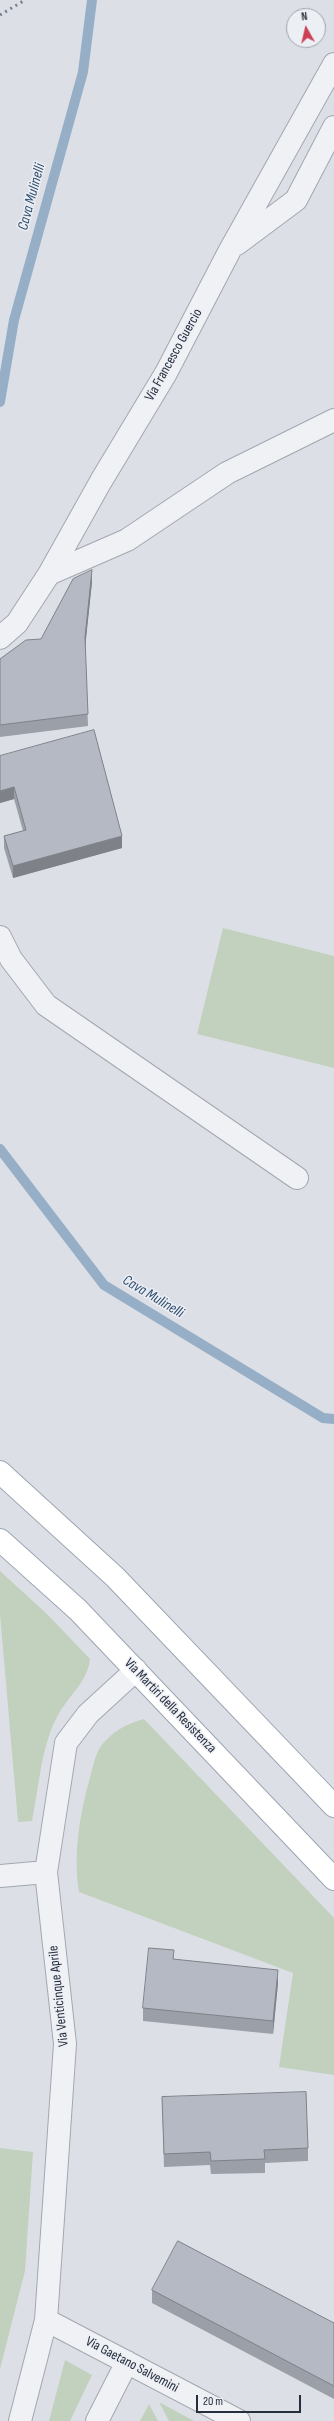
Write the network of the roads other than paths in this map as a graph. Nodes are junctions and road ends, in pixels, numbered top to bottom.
1 (334, 64) edge
2 (334, 127) edge
3 (230, 250) junction
4 (334, 420) edge
5 (49, 574) junction
6 (0, 638) edge
7 (0, 937) edge
8 (297, 1178) dead end
9 (0, 1472) edge
10 (0, 1540) edge
11 (136, 1670) junction
12 (334, 1806) edge
13 (46, 1872) junction
14 (0, 1876) edge
15 (334, 1879) edge
16 (46, 2320) junction
17 (127, 2362) junction
18 (20, 2421) edge
19 (97, 2421) edge
20 (239, 2421) edge

1 - 3 street, Via Francesco Guercio
2 - 3 street
3 - 5 street, Via Francesco Guercio
4 - 5 street
5 - 6 street, Via Francesco Guercio
7 - 8 street
9 - 12 main road
10 - 11 main road, Via Martiri della Resistenza
11 - 13 street, Via Venticinque Aprile
11 - 15 main road, Via Martiri della Resistenza
13 - 14 street
13 - 16 street, Via Venticinque Aprile
16 - 17 street, Via Gaetano Salvemini
16 - 18 street, Via Venticinque Aprile
17 - 19 street
17 - 20 street, Via Gaetano Salvemini

